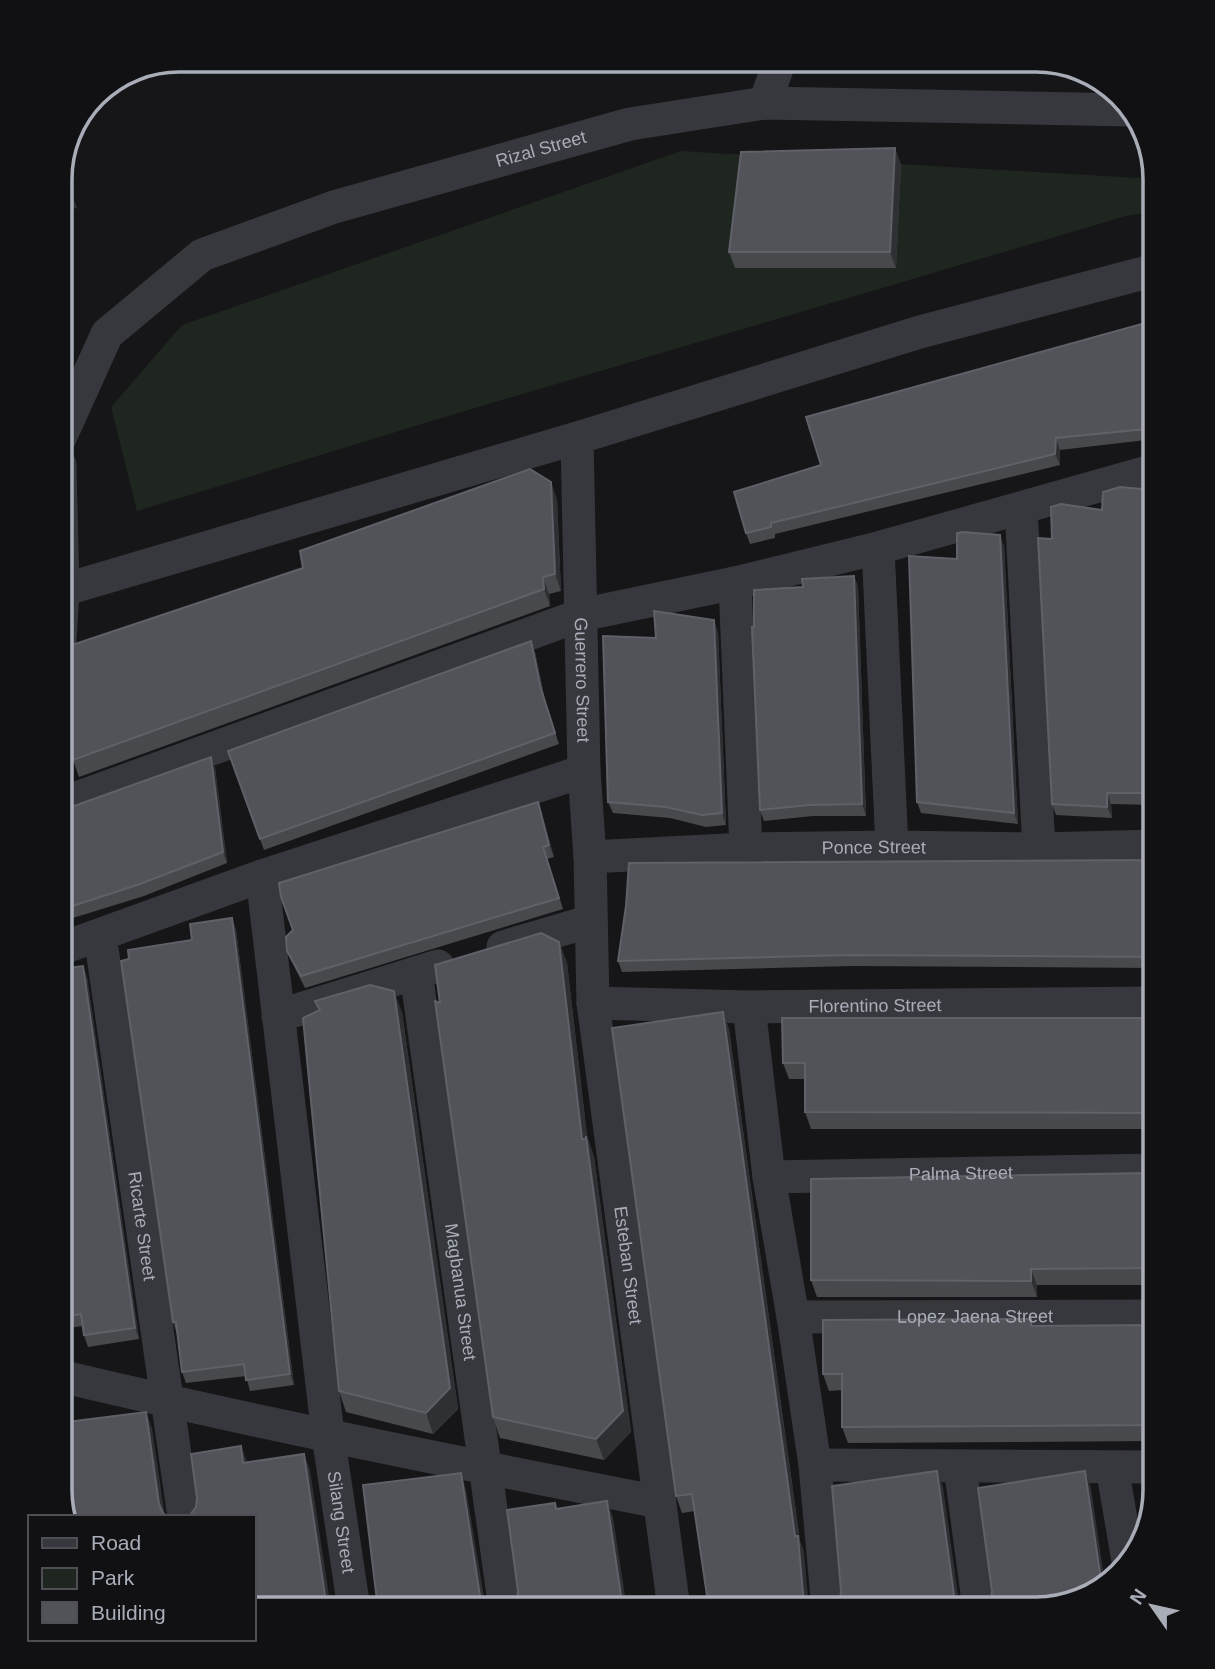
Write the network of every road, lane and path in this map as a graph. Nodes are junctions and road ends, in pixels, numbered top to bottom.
1 (776, 72) edge
2 (765, 103) junction
3 (1118, 110) edge
4 (1143, 273) edge
5 (72, 411) edge
6 (577, 438) junction
7 (1143, 474) edge
8 (1021, 509) junction
9 (878, 548) junction
10 (735, 583) junction
11 (72, 587) edge
12 (582, 615) junction
13 (584, 771) junction
14 (72, 800) edge
15 (1143, 846) edge
16 (892, 847) junction
17 (746, 849) junction
18 (1039, 849) junction
19 (590, 857) junction
20 (262, 876) junction
21 (591, 921) junction
22 (100, 935) junction
23 (72, 945) edge
24 (416, 973) junction
25 (593, 1003) junction
26 (1143, 1003) edge
27 (749, 1007) junction
28 (278, 1016) junction
29 (1143, 1170) edge
30 (769, 1177) junction
31 (1143, 1316) edge
32 (793, 1317) junction
33 (72, 1379) edge
34 (169, 1402) junction
35 (328, 1435) junction
36 (815, 1465) junction
37 (960, 1466) junction
38 (1111, 1467) junction
39 (1143, 1467) edge
40 (487, 1469) junction
41 (659, 1502) junction
42 (184, 1515) edge
43 (1126, 1548) edge
44 (352, 1597) edge
45 (503, 1597) edge
46 (672, 1597) edge
47 (827, 1597) edge
48 (977, 1597) edge

1 - 2 street
2 - 3 street, Rizal Street
2 - 5 street, Rizal Street
4 - 6 street
6 - 11 street
6 - 12 street, Guerrero Street
7 - 8 street
8 - 9 street
8 - 18 street
9 - 10 street
9 - 16 street
10 - 12 street
10 - 17 street
12 - 13 street, Guerrero Street
12 - 14 street
13 - 19 street, Guerrero Street
13 - 20 street
15 - 18 street, Ponce Street
16 - 17 street, Ponce Street
16 - 18 street, Ponce Street
17 - 19 street, Ponce Street
19 - 21 street, Guerrero Street
20 - 22 street
20 - 28 street, Silang Street
21 - 24 street
21 - 25 street, Esteban Street
22 - 23 street
22 - 34 street, Ricarte Street
24 - 28 street
24 - 40 street, Magbanua Street
25 - 27 street, Florentino Street
25 - 41 street, Esteban Street
26 - 27 street, Florentino Street
27 - 30 street
28 - 35 street, Silang Street
29 - 30 street, Palma Street
30 - 32 street
31 - 32 street, Lopez Jaena Street
32 - 36 street
33 - 34 street
34 - 35 street
34 - 42 street, Ricarte Street
35 - 40 street
35 - 44 street, Silang Street
36 - 37 street
36 - 47 street
37 - 38 street
37 - 48 street
38 - 39 street
38 - 43 street
40 - 41 street
40 - 45 street, Magbanua Street
41 - 46 street, Esteban Street

